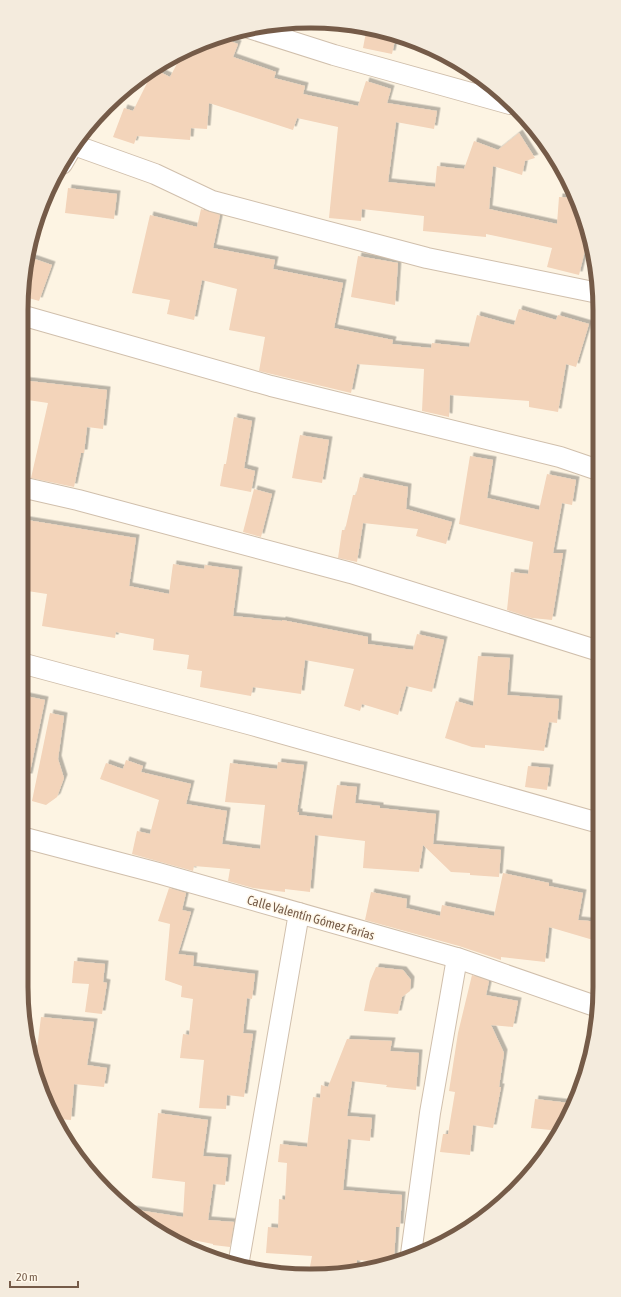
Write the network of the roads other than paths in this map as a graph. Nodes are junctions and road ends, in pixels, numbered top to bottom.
1 (262, 32) edge
2 (500, 101) edge
3 (80, 148) edge
4 (592, 293) edge
5 (28, 317) edge
6 (593, 468) edge
7 (28, 489) edge
8 (593, 649) edge
9 (28, 665) edge
10 (593, 821) edge
11 (28, 839) edge
12 (299, 913) junction
13 (457, 958) junction
14 (592, 1005) edge
15 (412, 1250) edge
16 (239, 1260) edge

1 - 2 street
3 - 4 street
5 - 6 street
7 - 8 street
9 - 10 street
11 - 12 street, Calle Valentín Gómez Farías
12 - 13 street, Calle Valentín Gómez Farías
12 - 16 street
13 - 14 street, Calle Valentín Gómez Farías
13 - 15 street

